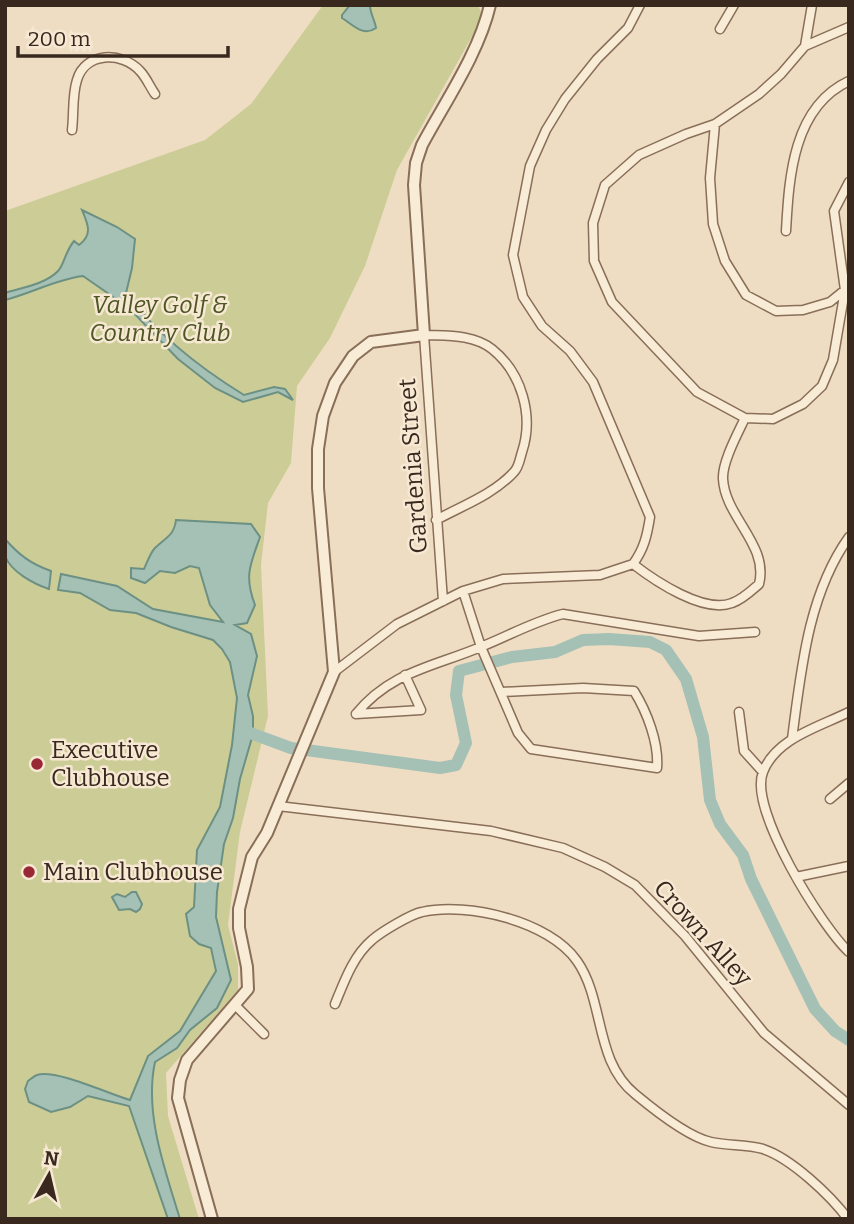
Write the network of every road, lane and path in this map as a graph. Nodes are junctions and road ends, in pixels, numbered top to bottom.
1 (490, 5) edge
2 (640, 5) edge
3 (734, 5) edge
4 (812, 5) edge
5 (849, 27) edge
6 (720, 29) dead end
7 (805, 46) junction
8 (849, 81) edge
9 (155, 94) dead end
10 (715, 124) junction
11 (72, 130) dead end
12 (849, 182) edge
13 (786, 231) dead end
14 (847, 288) edge
15 (424, 335) junction
16 (745, 418) junction
17 (436, 520) junction
18 (849, 537) edge
19 (633, 564) junction
20 (463, 591) junction
21 (443, 597) junction
22 (755, 632) dead end
23 (481, 647) junction
24 (334, 672) junction
25 (405, 675) junction
26 (502, 692) junction
27 (738, 712) dead end
28 (849, 712) edge
29 (792, 739) junction
30 (762, 772) junction
31 (849, 783) edge
32 (830, 799) dead end
33 (278, 806) junction
34 (849, 866) edge
35 (796, 877) junction
36 (849, 952) edge
37 (335, 1004) dead end
38 (235, 1005) junction
39 (264, 1034) dead end
40 (849, 1105) edge
41 (212, 1219) edge
42 (848, 1219) edge

1 - 15 street
2 - 19 street
3 - 6 street
4 - 7 street
5 - 7 street
7 - 10 street
8 - 13 street
9 - 11 street
10 - 14 street
10 - 16 street
12 - 14 street
14 - 16 street
15 - 17 street, Gardenia Street
15 - 17 street
15 - 24 street
16 - 19 street
17 - 21 street, Gardenia Street
18 - 29 street
19 - 20 street
20 - 21 street
20 - 23 street
21 - 24 street
22 - 23 street
23 - 25 street
23 - 26 street
24 - 33 street
25 - 25 street
26 - 26 street
27 - 30 street
28 - 29 street
29 - 30 street
30 - 35 street
31 - 32 street
33 - 38 street
33 - 40 street, Crown Alley
34 - 35 street
35 - 36 street
37 - 42 street
38 - 39 street
38 - 41 street

